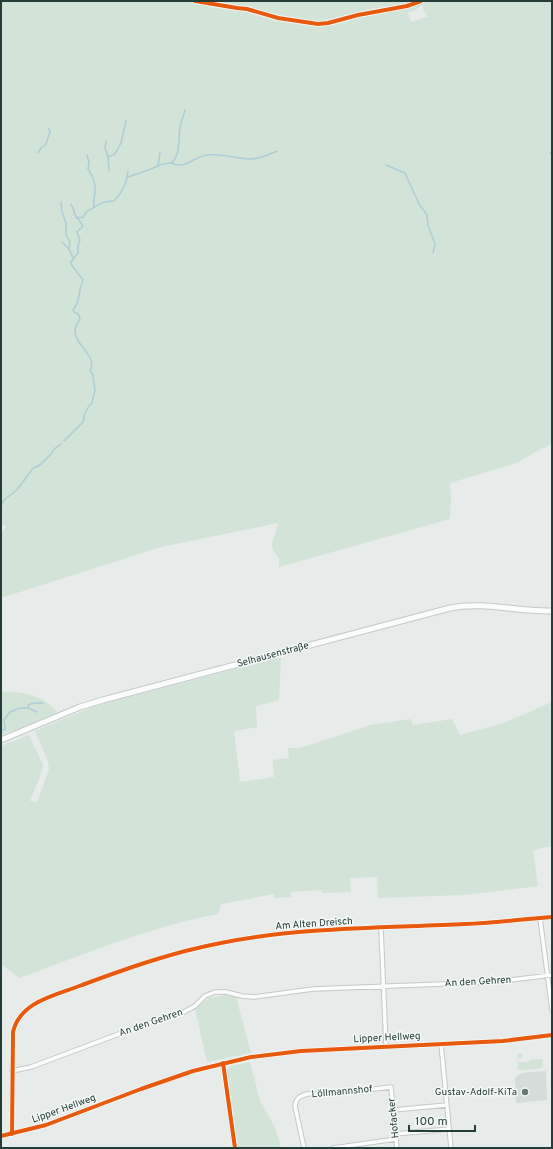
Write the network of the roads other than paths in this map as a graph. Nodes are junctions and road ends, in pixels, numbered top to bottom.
1 (552, 611) edge
2 (1, 740) edge
3 (552, 917) edge
4 (540, 918) junction
5 (381, 928) junction
6 (550, 975) edge
7 (384, 986) junction
8 (552, 1010) edge
9 (552, 1035) edge
10 (440, 1044) junction
11 (386, 1046) junction
12 (223, 1063) junction
13 (12, 1071) junction
14 (391, 1087) joint
15 (447, 1105) junction
16 (393, 1110) junction
17 (449, 1129) junction
18 (12, 1134) junction
19 (396, 1134) junction
20 (1, 1136) edge
21 (396, 1139) junction
22 (235, 1148) edge
23 (304, 1148) edge
24 (333, 1148) edge
25 (340, 1148) edge
26 (397, 1148) edge
27 (451, 1148) edge

1 - 2 street, Selhausenstraße
3 - 4 street, Am Alten Dreisch
4 - 5 street, Am Alten Dreisch
4 - 6 street
5 - 7 street
5 - 13 street, Am Alten Dreisch
6 - 7 street, An den Gehren
6 - 8 street
7 - 11 street
7 - 13 street, An den Gehren
9 - 10 street, Lipper Hellweg
10 - 11 street, Lipper Hellweg
10 - 15 street
11 - 12 street, Lipper Hellweg
12 - 18 street, Lipper Hellweg
12 - 22 street
13 - 18 street, Am Alten Dreisch
14 - 16 street, Hofacker
14 - 23 street, Löllmannshof
15 - 16 street
15 - 17 street
16 - 19 street, Hofacker
17 - 19 street
17 - 27 street
18 - 20 street, Lipper Hellweg
19 - 21 street, Hofacker
21 - 25 street
21 - 26 street, Hofacker
24 - 25 street

